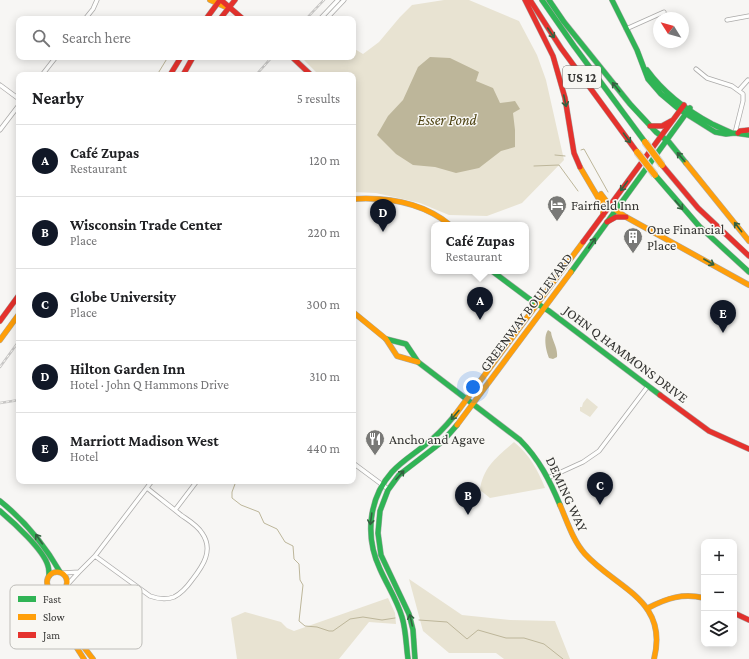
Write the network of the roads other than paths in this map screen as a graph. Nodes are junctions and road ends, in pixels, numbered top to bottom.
1 (97, 0) edge
2 (210, 0) edge
3 (235, 0) edge
4 (338, 0) edge
5 (344, 0) edge
6 (525, 0) edge
7 (530, 0) edge
8 (542, 0) edge
9 (549, 0) edge
10 (612, 0) edge
11 (220, 1) edge
12 (229, 8) junction
13 (87, 16) edge
14 (208, 16) edge
15 (222, 16) edge
16 (240, 16) edge
17 (323, 16) edge
18 (329, 16) edge
19 (749, 16) edge
20 (653, 17) edge
21 (727, 20) dead end
22 (626, 29) junction
23 (54, 60) edge
24 (179, 60) edge
25 (192, 60) edge
26 (298, 60) edge
27 (696, 69) dead end
28 (44, 72) edge
29 (172, 72) edge
30 (185, 72) edge
31 (308, 72) edge
32 (748, 80) dead end
33 (0, 85) edge
34 (738, 90) junction
35 (16, 97) edge
36 (685, 109) junction
37 (16, 110) edge
38 (673, 120) junction
39 (650, 126) junction
40 (0, 130) edge
41 (749, 130) edge
42 (735, 133) junction
43 (749, 135) edge
44 (664, 138) junction
45 (574, 148) junction
46 (356, 199) edge
47 (613, 208) junction
48 (603, 215) junction
49 (626, 217) junction
50 (446, 222) edge
51 (607, 222) junction
52 (749, 241) edge
53 (749, 256) edge
54 (749, 272) edge
55 (496, 274) edge
56 (749, 285) edge
57 (16, 299) edge
58 (537, 304) junction
59 (544, 308) junction
60 (356, 314) edge
61 (16, 318) edge
62 (0, 321) edge
63 (386, 338) junction
64 (0, 340) edge
65 (418, 362) junction
66 (648, 386) junction
67 (467, 399) junction
68 (473, 404) junction
69 (749, 449) edge
70 (356, 465) edge
71 (548, 478) junction
72 (150, 484) edge
73 (195, 484) edge
74 (382, 485) junction
75 (147, 488) junction
76 (388, 489) junction
77 (0, 501) edge
78 (0, 510) edge
79 (175, 510) junction
80 (95, 556) junction
81 (79, 572) junction
82 (62, 573) junction
83 (49, 576) junction
84 (48, 585) edge
85 (66, 585) edge
86 (67, 585) edge
87 (135, 585) edge
88 (142, 590) edge
89 (701, 598) edge
90 (648, 608) junction
91 (737, 614) edge
92 (749, 620) edge
93 (78, 649) edge
94 (85, 649) edge
95 (84, 659) edge
96 (93, 659) edge
97 (408, 659) edge
98 (415, 659) edge
99 (654, 659) edge

1 - 13 street
2 - 11 main road
3 - 12 main road
4 - 17 street
5 - 18 street
6 -> 45 main road
7 -> 54 main road, US 12, bridge
8 - 53 main road, US 12, bridge
39 -> 9 main road
10 - 22 main road
11 - 12 main road
11 - 14 main road
12 - 15 main road
12 - 16 main road
19 - 21 street
20 - 22 street
22 - 36 main road
23 - 28 street
24 - 29 main road
25 - 30 main road
26 - 31 main road
27 - 34 street
32 - 34 street
33 - 35 street
34 - 42 street
36 - 38 main road, GREENWAY BOULEVARD
36 - 42 main road
36 - 44 main road, GREENWAY BOULEVARD
37 - 40 street
38 - 39 main road
38 - 44 main road, GREENWAY BOULEVARD
39 - 44 main road
41 - 42 main road
42 - 43 main road
44 - 47 main road, GREENWAY BOULEVARD
52 -> 44 main road
45 - 47 main road
45 - 48 main road
46 - 50 main road
47 - 48 main road, GREENWAY BOULEVARD
47 - 49 main road
47 - 51 main road, GREENWAY BOULEVARD
48 - 58 main road, GREENWAY BOULEVARD
49 - 51 main road
49 -> 56 main road
59 -> 51 main road, GREENWAY BOULEVARD
55 - 58 main road, JOHN Q HAMMONS DRIVE
57 - 62 main road
58 - 59 main road, JOHN Q HAMMONS DRIVE
58 - 67 main road, GREENWAY BOULEVARD
59 - 66 main road, JOHN Q HAMMONS DRIVE
59 - 68 main road, GREENWAY BOULEVARD
60 - 63 main road, DEMING WAY
61 - 64 main road
63 - 65 main road, DEMING WAY
63 - 65 main road, DEMING WAY
65 - 67 main road, DEMING WAY
66 - 69 main road, JOHN Q HAMMONS DRIVE
66 - 71 street
67 - 68 main road, DEMING WAY
67 -> 74 main road, GREENWAY BOULEVARD
68 - 71 main road, DEMING WAY
76 -> 68 main road, GREENWAY BOULEVARD
70 - 74 street
71 - 90 main road, DEMING WAY
72 - 75 street
73 - 79 street
74 - 76 street
74 -> 97 main road, GREENWAY BOULEVARD
75 - 79 street
75 - 80 street
98 -> 76 main road, GREENWAY BOULEVARD
82 -> 77 main road
78 - 83 main road
79 - 88 street
80 - 81 street
80 - 87 street
81 - 82 street
81 - 86 street
82 - 83 main road
82 - 85 main road
83 - 84 main road
89 - 90 main road
90 - 99 main road, DEMING WAY
91 - 92 main road
93 - 95 main road
94 - 96 main road

